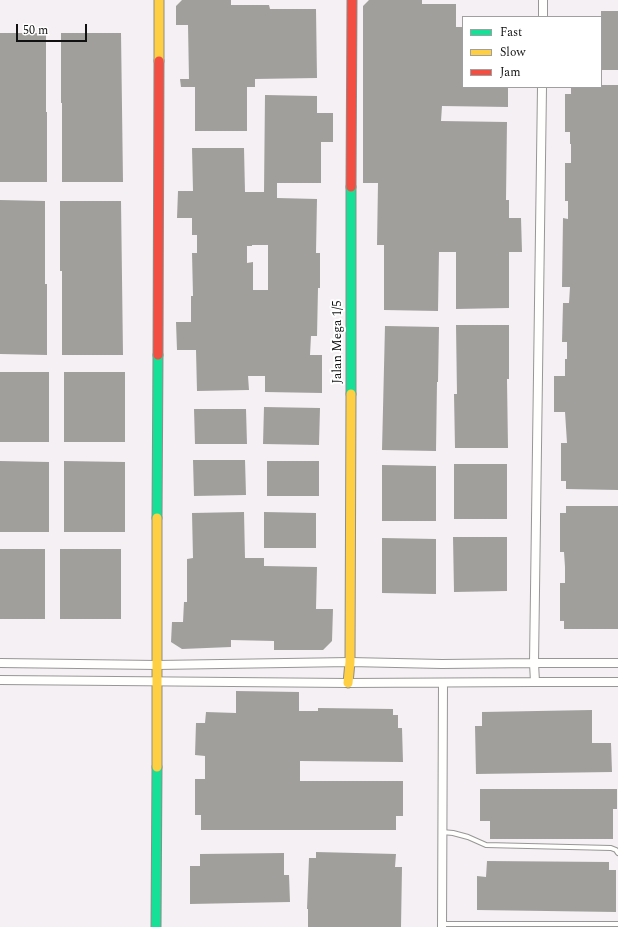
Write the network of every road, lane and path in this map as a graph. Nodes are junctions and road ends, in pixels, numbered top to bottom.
1 (159, 0) edge
2 (352, 0) edge
3 (543, 0) edge
4 (543, 16) edge
5 (542, 88) edge
6 (350, 662) junction
7 (0, 663) edge
8 (534, 663) junction
9 (618, 663) edge
10 (157, 665) junction
11 (0, 680) edge
12 (157, 682) junction
13 (443, 682) junction
14 (535, 682) junction
15 (618, 682) edge
16 (348, 683) junction
17 (442, 832) junction
18 (618, 853) edge
19 (618, 924) edge
20 (442, 925) edge
21 (156, 927) edge

1 - 10 street
2 - 6 street, Jalan Mega 1/5
3 - 4 street
5 - 8 street
6 - 8 street
6 - 10 street
6 - 16 street, Jalan Mega 1/5
7 - 10 street
8 - 9 street
8 - 14 street
10 - 12 street
11 - 12 street
12 - 16 street
12 - 21 street
13 - 14 street
13 - 16 street
13 - 17 street
14 - 15 street
17 - 18 lane
17 - 20 street
19 - 20 lane

